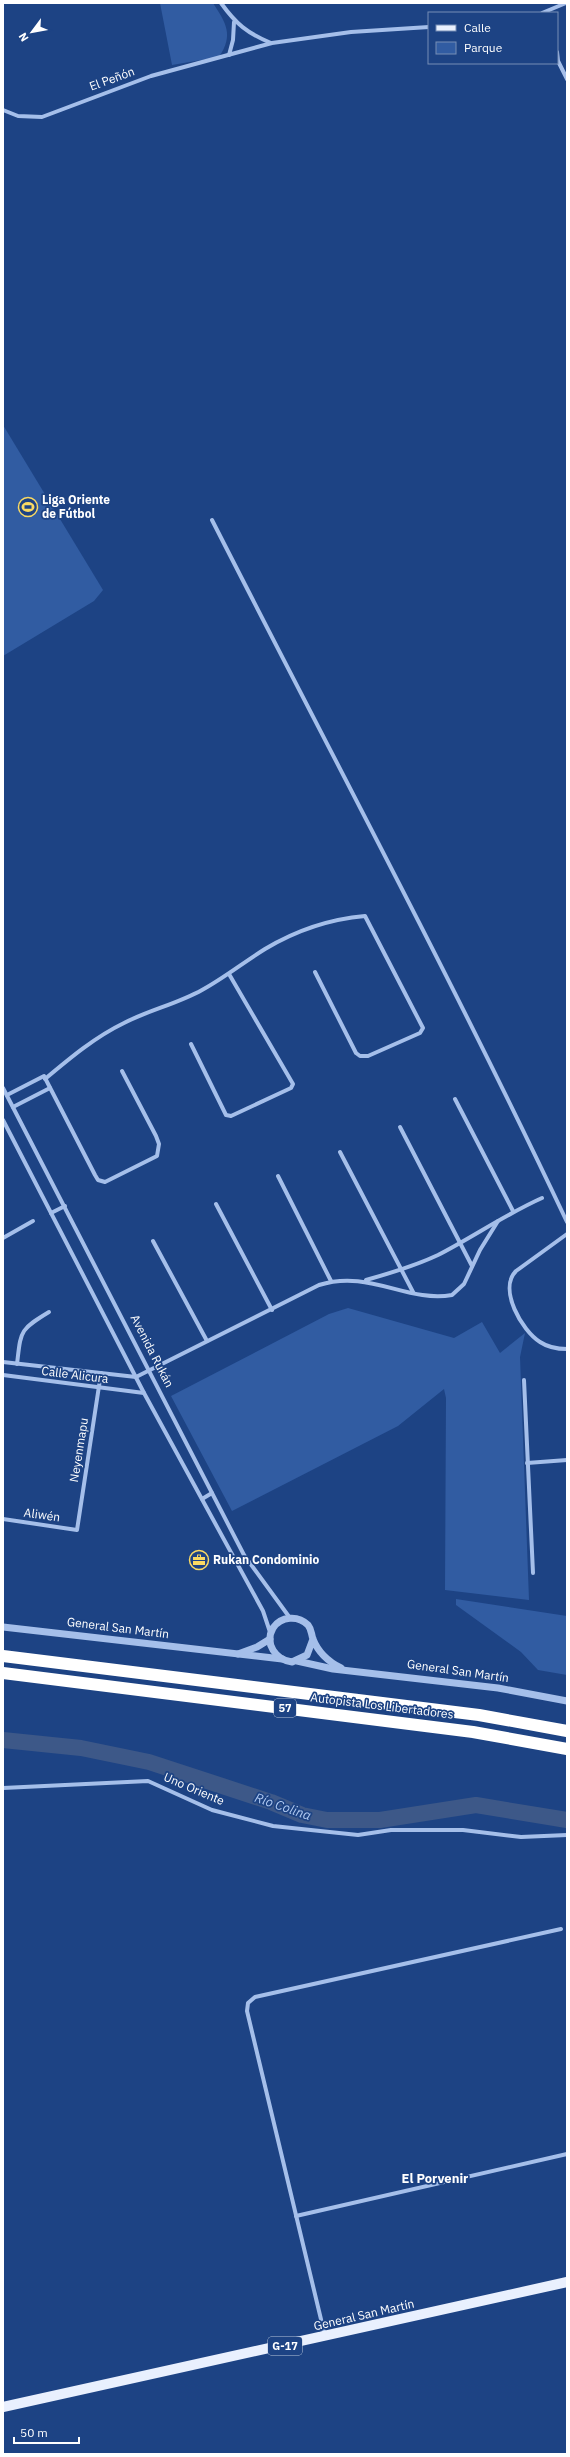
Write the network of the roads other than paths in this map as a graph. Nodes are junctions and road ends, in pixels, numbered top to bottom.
1 (221, 3) edge
2 (566, 3) edge
3 (544, 12) edge
4 (234, 22) junction
5 (428, 28) edge
6 (272, 43) junction
7 (229, 55) junction
8 (558, 62) edge
9 (567, 79) edge
10 (3, 110) edge
11 (212, 520) dead end
12 (315, 972) dead end
13 (229, 974) junction
14 (191, 1044) dead end
15 (122, 1071) dead end
16 (44, 1078) junction
17 (3, 1088) edge
18 (50, 1088) junction
19 (7, 1095) junction
20 (455, 1098) dead end
21 (13, 1107) junction
22 (3, 1120) edge
23 (400, 1127) dead end
24 (340, 1152) dead end
25 (278, 1176) dead end
26 (542, 1198) dead end
27 (216, 1204) dead end
28 (65, 1206) junction
29 (513, 1211) junction
30 (51, 1213) junction
31 (33, 1221) dead end
32 (498, 1221) junction
33 (567, 1222) edge
34 (567, 1234) edge
35 (3, 1238) edge
36 (153, 1241) dead end
37 (460, 1243) junction
38 (472, 1266) junction
39 (401, 1270) junction
40 (366, 1280) junction
41 (332, 1281) junction
42 (413, 1292) junction
43 (272, 1310) junction
44 (49, 1312) dead end
45 (207, 1341) junction
46 (567, 1349) edge
47 (3, 1362) edge
48 (17, 1364) junction
49 (151, 1371) junction
50 (101, 1373) junction
51 (3, 1376) edge
52 (136, 1377) junction
53 (524, 1380) dead end
54 (99, 1388) junction
55 (144, 1393) junction
56 (567, 1460) edge
57 (527, 1463) junction
58 (212, 1493) junction
59 (202, 1499) junction
60 (3, 1519) edge
61 (77, 1530) joint
62 (533, 1573) dead end
63 (290, 1618) junction
64 (3, 1627) edge
65 (270, 1636) junction
66 (313, 1639) junction
67 (231, 1655) junction
68 (3, 1656) edge
69 (282, 1659) junction
70 (297, 1661) junction
71 (345, 1670) junction
72 (3, 1673) edge
73 (567, 1701) edge
74 (567, 1731) edge
75 (567, 1749) edge
76 (3, 1788) edge
77 (567, 1835) edge
78 (561, 1929) dead end
79 (567, 2154) edge
80 (296, 2216) junction
81 (567, 2282) edge
82 (325, 2337) junction
83 (3, 2407) edge

1 - 4 street, El Peñón
2 - 3 street
4 - 6 street, El Peñón
4 - 7 street
5 - 6 street, El Peñón
6 - 7 street, El Peñón
7 - 10 street, El Peñón
8 - 9 street
11 - 33 street
12 - 13 street
13 - 14 street
13 - 16 street
15 - 18 street
16 - 18 street
16 - 19 street
17 - 19 street, Avenida Rukán
18 - 21 street
19 - 21 street, Avenida Rukán
20 - 29 street
21 - 28 street, Avenida Rukán
22 - 30 street
23 - 37 street
24 - 39 street
25 - 41 street
26 - 29 street
27 - 43 street
28 - 30 street
28 - 49 street, Avenida Rukán
29 - 32 street
30 - 52 street
31 - 35 street
32 - 37 street
32 - 38 street
34 - 46 street
36 - 45 street
37 - 38 street
37 - 39 street
38 - 42 street
39 - 40 street
39 - 42 street
40 - 41 street
40 - 42 street
41 - 43 street
43 - 45 street
44 - 48 street
45 - 49 street
47 - 48 street, Calle Alicura
48 - 50 street, Calle Alicura
49 - 52 street
49 - 58 street, Avenida Rukán
50 - 52 street, Calle Alicura
50 - 54 street, Neyenmapu
51 - 54 street, Calle Alicura
52 - 55 street
53 - 57 street
54 - 55 street, Calle Alicura
54 - 61 street, Neyenmapu
55 - 59 street
56 - 57 street
57 - 62 street
58 - 59 street
58 - 63 street, Avenida Rukán
59 - 65 street
60 - 61 street, Aliwén
63 - 65 street
63 - 66 street
64 - 67 street, General San Martín
65 - 67 street, General San Martín
65 - 69 street
66 - 70 street
66 - 71 street, General San Martín
67 - 69 street, General San Martín
68 - 74 highway, Autopista Los Libertadores / 57
69 - 70 street
70 - 71 street, General San Martín
71 - 73 street, General San Martín
72 - 75 highway, Autopista Los Libertadores / 57
76 - 77 street, Uno Oriente
78 - 80 street
79 - 80 street
80 - 82 street
81 - 82 main road, General San Martín / G-17
82 - 83 main road, General San Martín / G-17

